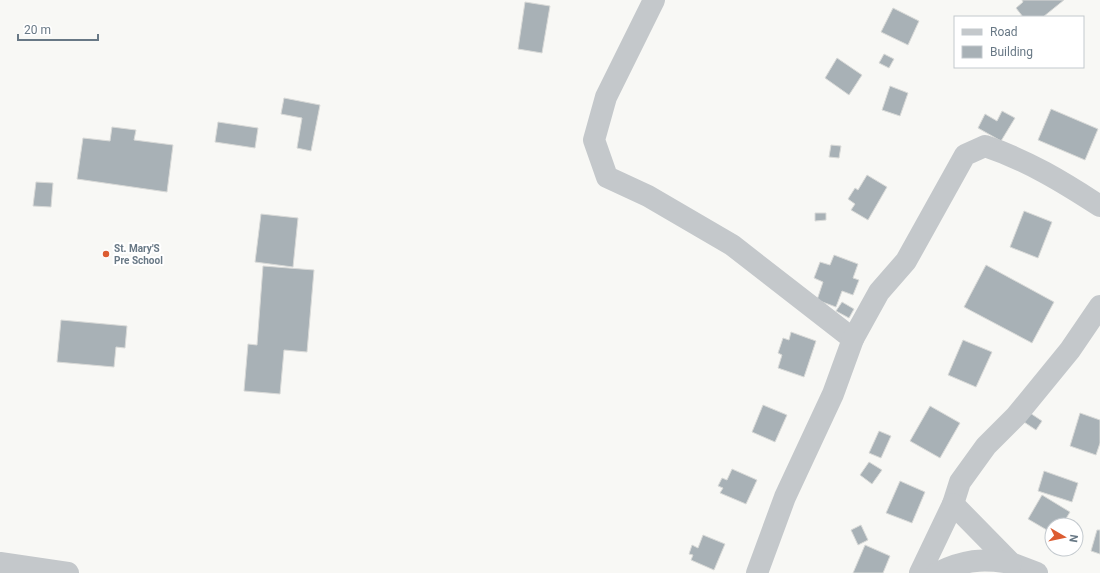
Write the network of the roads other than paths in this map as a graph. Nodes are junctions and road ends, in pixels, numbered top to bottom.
1 (654, 0) edge
2 (1100, 206) edge
3 (1100, 306) edge
4 (853, 339) junction
5 (953, 504) junction
6 (0, 563) edge
7 (1011, 563) junction
8 (68, 573) edge
9 (757, 573) edge
10 (920, 573) edge
11 (937, 573) edge
12 (1037, 573) edge

1 - 4 street
2 - 4 street
3 - 5 street
4 - 9 street
5 - 7 street
5 - 10 street
6 - 8 street
7 - 11 street
7 - 12 street

